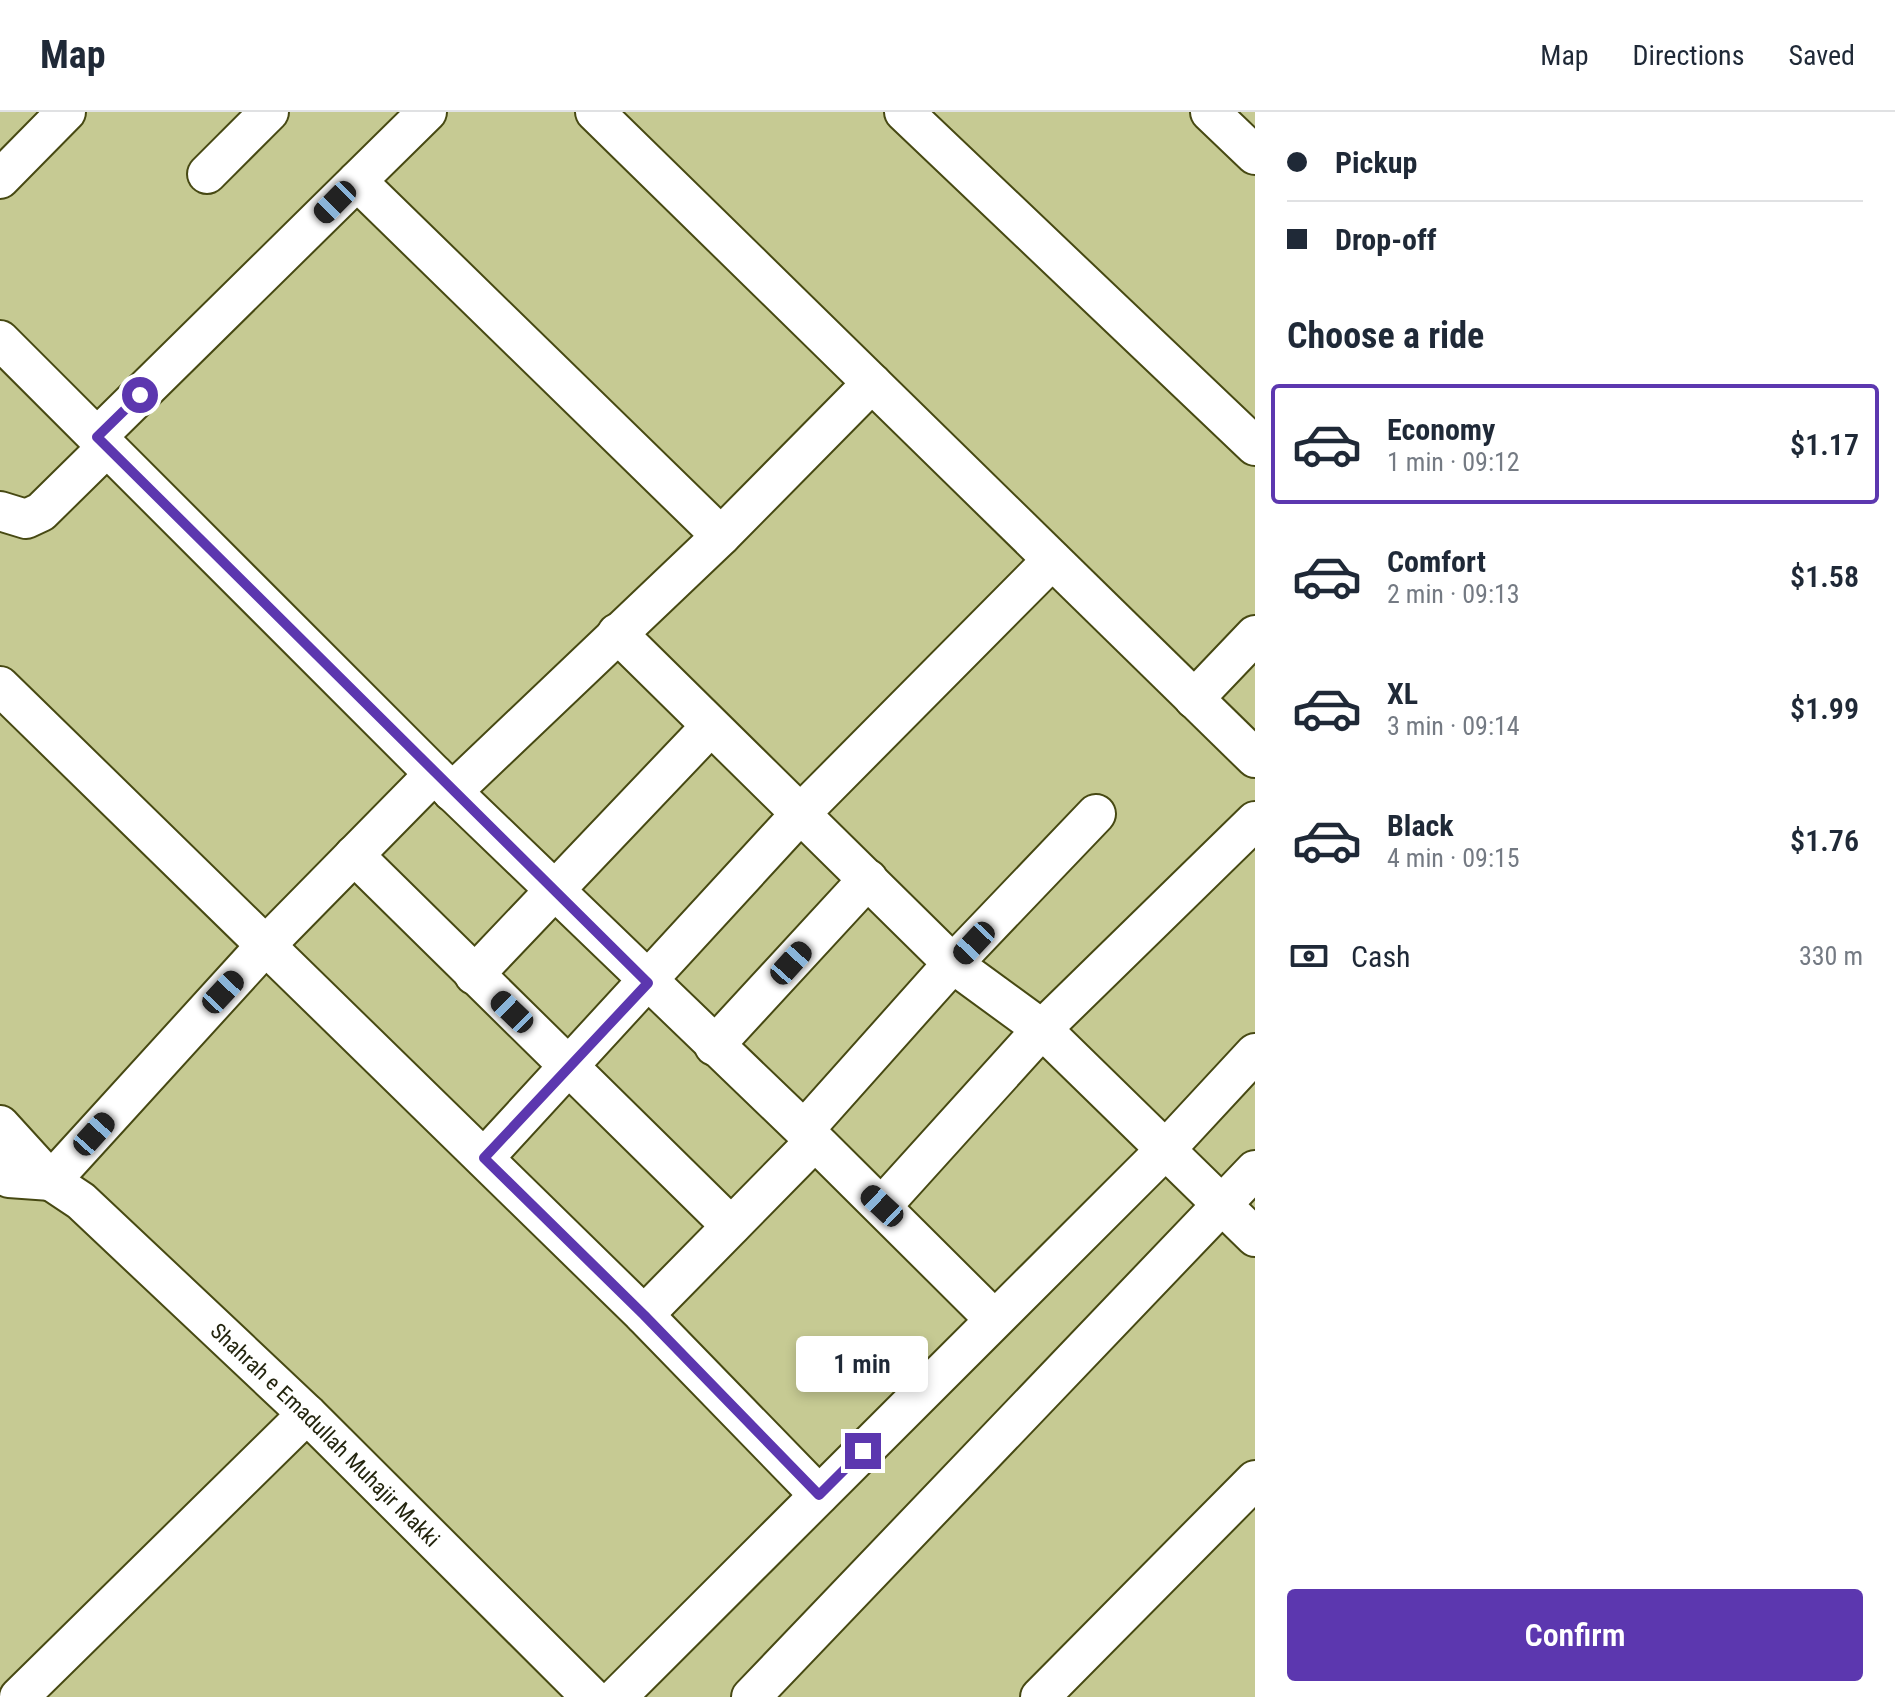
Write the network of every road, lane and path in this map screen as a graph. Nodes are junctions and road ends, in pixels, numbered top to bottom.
1 (66, 112) edge
2 (269, 112) edge
3 (427, 112) edge
4 (595, 112) edge
5 (904, 112) edge
6 (1210, 112) edge
7 (1255, 155) edge
8 (207, 174) dead end
9 (0, 179) edge
10 (357, 181) junction
11 (0, 340) edge
12 (872, 383) junction
13 (102, 442) junction
14 (1255, 446) edge
15 (0, 511) edge
16 (721, 536) junction
17 (1052, 560) junction
18 (617, 633) junction
19 (1255, 635) edge
20 (0, 686) edge
21 (1194, 699) junction
22 (710, 727) junction
23 (1255, 758) edge
24 (443, 783) junction
25 (802, 812) junction
26 (1096, 814) dead end
27 (1255, 821) edge
28 (354, 855) junction
29 (868, 879) junction
30 (556, 893) junction
31 (266, 945) junction
32 (953, 964) junction
33 (474, 975) junction
34 (648, 983) junction
35 (1042, 1029) junction
36 (714, 1046) junction
37 (1255, 1053) edge
38 (569, 1067) junction
39 (0, 1125) edge
40 (809, 1136) junction
41 (1166, 1149) junction
42 (484, 1158) junction
43 (1255, 1170) edge
44 (18, 1174) edge
45 (1222, 1204) junction
46 (882, 1206) junction
47 (731, 1226) junction
48 (1255, 1237) edge
49 (644, 1315) junction
50 (994, 1319) junction
51 (307, 1414) junction
52 (1255, 1480) edge
53 (819, 1495) junction
54 (19, 1697) edge
55 (591, 1697) edge
56 (617, 1697) edge
57 (751, 1697) edge
58 (1040, 1697) edge

1 - 9 street
2 - 8 street
3 - 10 street
4 - 12 street
5 - 14 street
6 - 7 street
10 - 13 street
10 - 16 street
11 - 13 street
12 - 16 street
12 - 17 street
13 - 15 street
13 - 24 street
16 - 18 street
17 - 21 street
17 - 25 street
18 - 22 street
18 - 24 street
19 - 21 street
20 - 31 street
21 - 23 street
22 - 25 street
22 - 30 street
24 - 28 street
24 - 30 street
25 - 29 street
25 - 34 street
26 - 32 street
27 - 35 street
28 - 31 street
28 - 33 street
29 - 32 street
29 - 36 street
30 - 33 street
30 - 34 street
31 - 42 street
31 - 44 street
32 - 35 street
32 - 40 street
33 - 38 street
34 - 36 street
34 - 38 street
35 - 41 street
35 - 46 street
36 - 40 street
37 - 41 street
38 - 42 street
38 - 47 street
39 - 44 street, Shahrah e Emadullah Muhajir Makki
40 - 46 street
40 - 47 street
41 - 45 street
41 - 50 street
42 - 49 street
43 - 45 street
44 - 51 street, Shahrah e Emadullah Muhajir Makki
45 - 48 street
45 - 57 street
46 - 50 street
47 - 49 street
49 - 53 street
50 - 53 street
51 - 54 street
51 - 55 street, Shahrah e Emadullah Muhajir Makki
52 - 58 street
53 - 56 street

